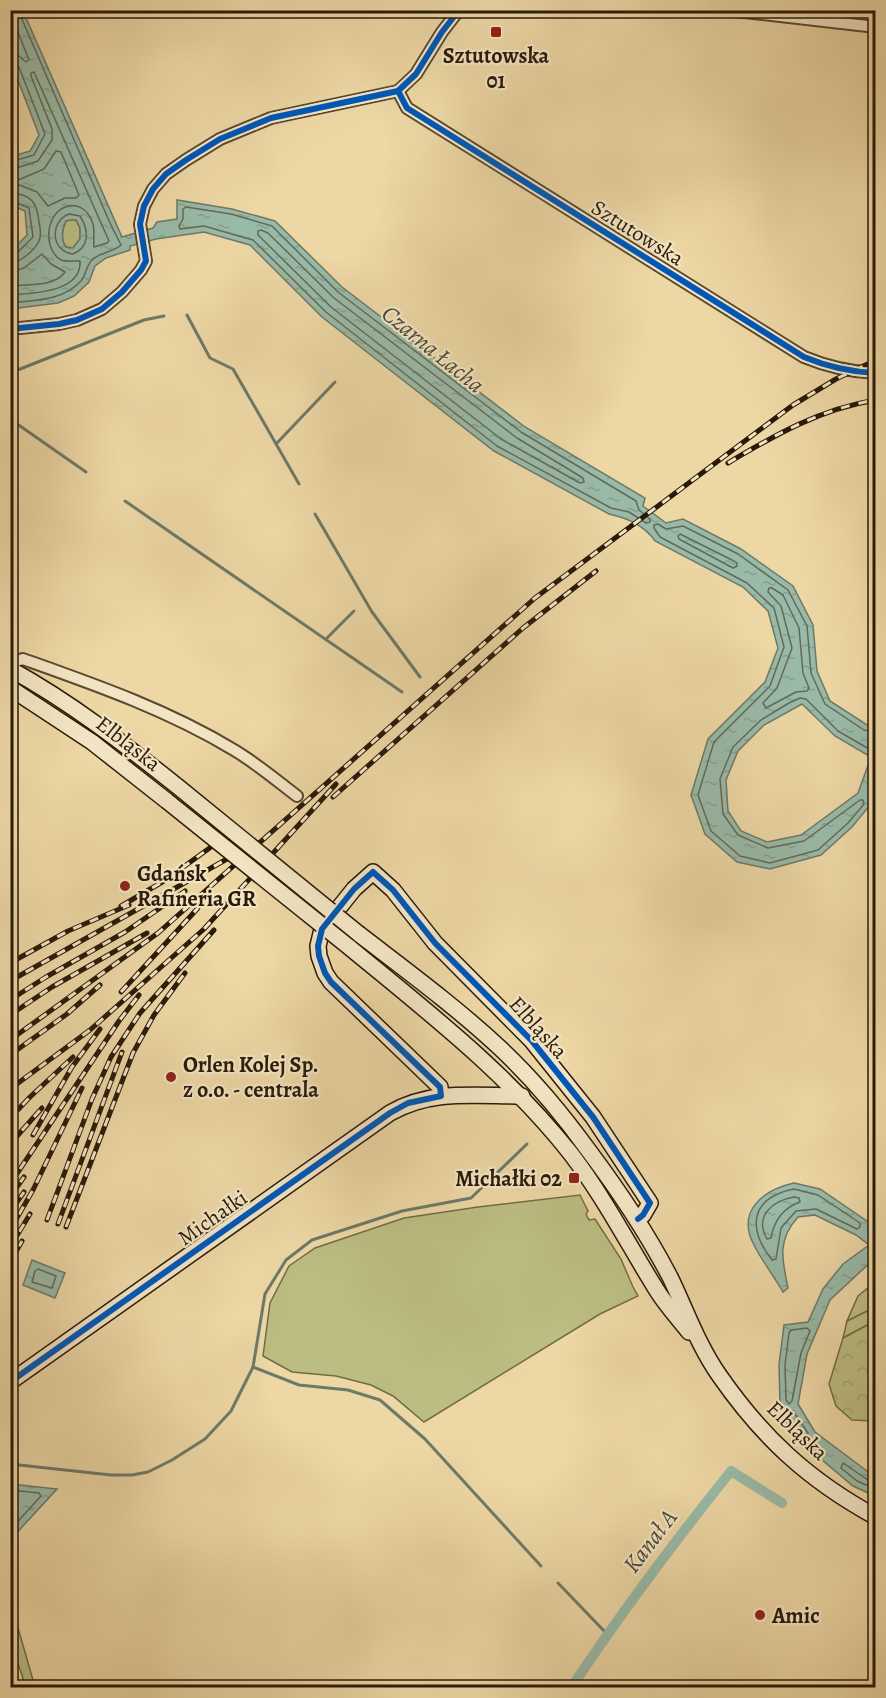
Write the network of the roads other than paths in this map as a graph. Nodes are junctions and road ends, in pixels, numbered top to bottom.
1 (459, 10) edge
2 (726, 10) edge
3 (876, 27) edge
4 (398, 91) junction
5 (10, 329) edge
6 (876, 373) edge
7 (10, 663) edge
8 (10, 669) edge
9 (10, 688) edge
10 (297, 796) dead end
11 (542, 1054) junction
12 (495, 1070) junction
13 (521, 1070) junction
14 (441, 1096) junction
15 (483, 1096) junction
16 (522, 1096) junction
17 (638, 1219) junction
18 (707, 1356) junction
19 (10, 1383) edge
20 (876, 1517) edge

1 - 4 street
2 - 3 street
4 - 5 street
4 - 6 street, Sztutowska
7 - 10 street, Elbląska
8 - 13 main road, Elbląska, bridge
9 - 12 main road, Elbląska, bridge
11 - 13 main road
11 - 14 main road, Elbląska
11 - 17 main road, Elbląska
12 - 15 main road
12 - 16 main road, Elbląska
13 - 17 main road, Elbląska
14 - 15 main road, Michałki
14 - 19 main road, Michałki
15 - 16 main road, Michałki
16 - 18 main road, Elbląska
17 - 18 main road, Elbląska
18 - 20 main road, Elbląska

